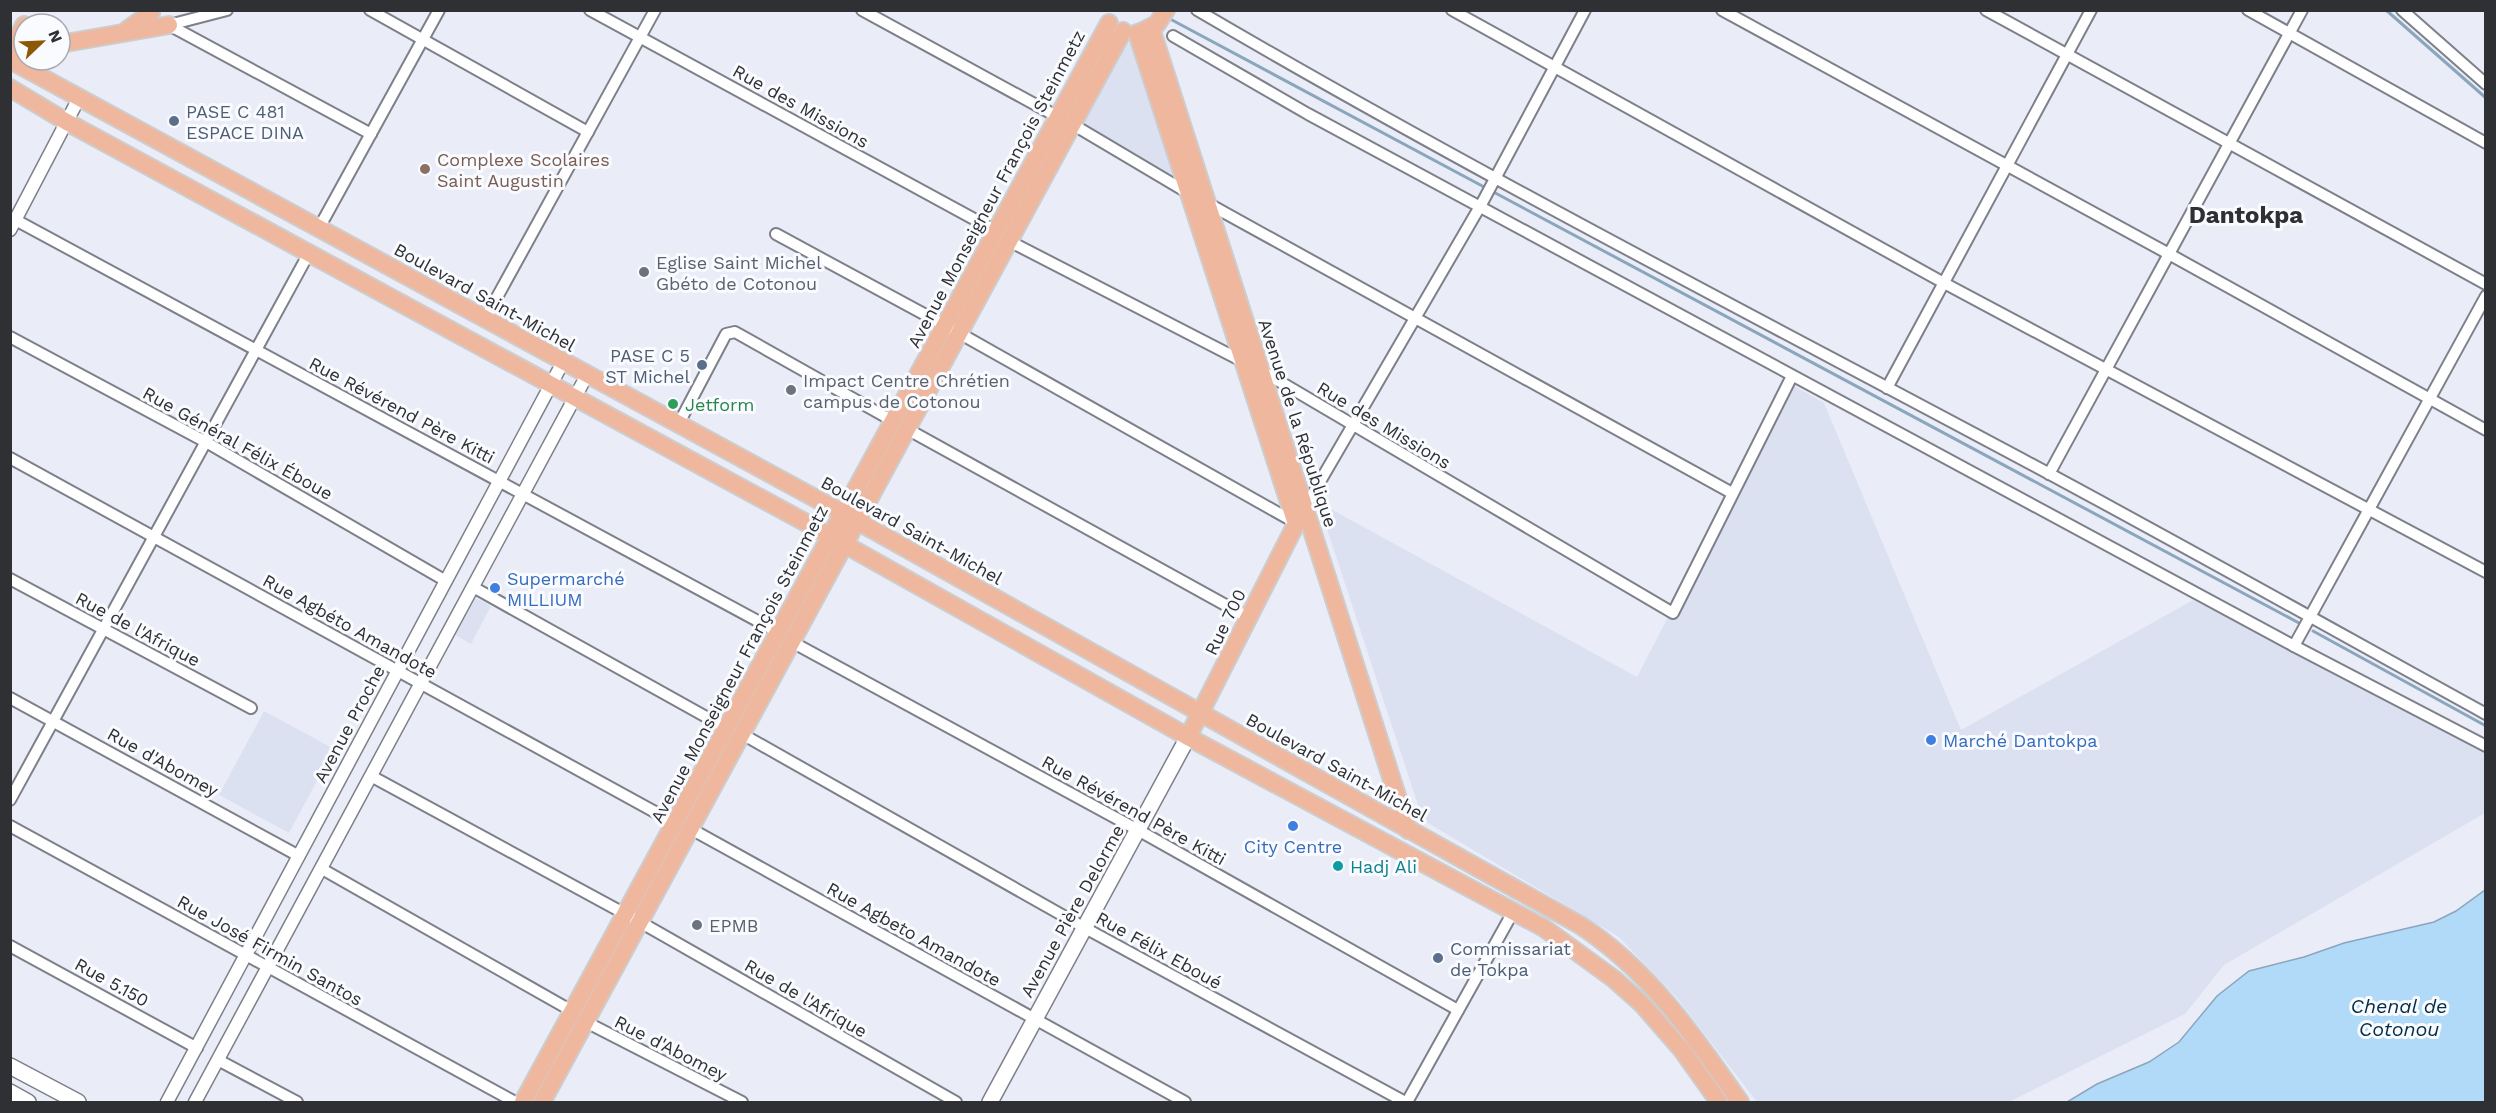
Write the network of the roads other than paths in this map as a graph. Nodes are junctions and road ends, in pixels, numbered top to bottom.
1 (227, 10) edge
2 (370, 10) edge
3 (439, 10) edge
4 (590, 10) edge
5 (655, 10) edge
6 (862, 10) edge
7 (1166, 10) edge
8 (1197, 10) edge
9 (1452, 10) edge
10 (1585, 10) edge
11 (1722, 10) edge
12 (1986, 10) edge
13 (2091, 10) edge
14 (2248, 10) edge
15 (2302, 10) edge
16 (2402, 10) edge
17 (157, 15) edge
18 (1124, 25) edge
19 (2290, 32) junction
20 (1173, 36) dead end
21 (640, 37) junction
22 (422, 40) junction
23 (72, 42) edge
24 (2067, 55) junction
25 (10, 60) edge
26 (1555, 67) junction
27 (10, 69) edge
28 (43, 72) edge
29 (44, 80) junction
30 (2486, 84) edge
31 (10, 88) edge
32 (27, 97) junction
33 (79, 98) junction
34 (65, 121) junction
35 (1065, 121) junction
36 (588, 132) junction
37 (370, 134) junction
38 (2230, 142) junction
39 (2486, 143) edge
40 (2007, 166) junction
41 (1494, 181) junction
42 (1188, 192) junction
43 (1207, 203) junction
44 (1481, 205) junction
45 (12, 222) edge
46 (319, 228) junction
47 (776, 234) dead end
48 (1002, 236) junction
49 (309, 253) junction
50 (2169, 254) junction
51 (1944, 283) junction
52 (2486, 284) edge
53 (2486, 296) edge
54 (485, 319) junction
55 (1415, 319) junction
56 (952, 329) junction
57 (10, 337) edge
58 (256, 350) junction
59 (1243, 361) junction
60 (563, 362) junction
61 (1261, 371) junction
62 (2105, 371) junction
63 (587, 375) junction
64 (1792, 376) junction
65 (551, 384) junction
66 (1887, 388) junction
67 (575, 397) junction
68 (2429, 399) junction
69 (678, 425) junction
70 (900, 425) junction
71 (1353, 427) junction
72 (2486, 430) edge
73 (206, 442) junction
74 (10, 458) edge
75 (2049, 474) junction
76 (499, 481) junction
77 (1731, 493) junction
78 (523, 494) junction
79 (1305, 508) junction
80 (2367, 511) junction
81 (850, 517) junction
82 (1296, 524) junction
83 (154, 537) junction
84 (838, 540) junction
85 (2486, 572) edge
86 (10, 579) edge
87 (446, 581) junction
88 (473, 586) junction
89 (2310, 616) junction
90 (1249, 618) junction
91 (103, 630) junction
92 (785, 637) junction
93 (2294, 646) junction
94 (398, 671) junction
95 (421, 683) junction
96 (10, 698) edge
97 (251, 708) dead end
98 (1202, 713) junction
99 (2486, 714) edge
100 (53, 721) junction
101 (734, 731) junction
102 (1188, 737) junction
103 (2486, 746) edge
104 (371, 776) junction
105 (10, 800) edge
106 (675, 823) junction
107 (10, 825) edge
108 (691, 829) junction
109 (1138, 830) junction
110 (1408, 830) junction
111 (299, 856) junction
112 (322, 869) junction
113 (1513, 912) junction
114 (633, 918) junction
115 (1085, 928) junction
116 (10, 946) edge
117 (246, 955) junction
118 (268, 967) junction
119 (1458, 1010) junction
120 (572, 1011) junction
121 (1035, 1020) junction
122 (586, 1022) junction
123 (197, 1048) junction
124 (218, 1060) junction
125 (10, 1066) edge
126 (10, 1092) edge
127 (28, 1102) edge
128 (78, 1102) edge
129 (167, 1102) edge
130 (195, 1102) edge
131 (297, 1102) edge
132 (514, 1102) edge
133 (523, 1102) edge
134 (542, 1102) edge
135 (742, 1102) edge
136 (956, 1102) edge
137 (990, 1102) edge
138 (1185, 1102) edge
139 (1406, 1102) edge
140 (1719, 1102) edge
141 (1740, 1102) edge

1 - 17 street
2 - 22 street
3 - 22 street
4 - 21 street, Rue des Missions
5 - 21 street
6 - 35 street
7 - 18 main road, Avenue Monseigneur François Steinmetz
8 - 41 street
9 - 26 street
10 - 26 street
11 - 40 street
12 - 24 street
13 - 24 street
14 - 19 street
15 - 19 street
16 - 30 street
17 - 23 main road
17 - 37 street
18 - 35 main road, Avenue Monseigneur François Steinmetz
18 - 42 main road, Avenue de la République
18 - 43 main road, Avenue de la République
19 - 38 street
19 - 39 street
20 - 44 street
21 - 36 street
21 - 48 street, Rue des Missions
22 - 36 street
22 - 37 street
24 - 38 street
24 - 40 street
25 - 29 main road, Boulevard Saint-Michel
26 - 41 street
26 - 51 street
27 - 32 main road
28 - 29 main road
29 - 33 main road, Boulevard Saint-Michel
31 - 32 main road
32 - 34 main road
33 - 34 street
33 - 46 main road, Boulevard Saint-Michel
34 - 45 street
34 - 49 main road
35 - 42 street
35 - 48 main road, Avenue Monseigneur François Steinmetz
36 - 54 street
37 - 46 street
38 - 50 street
38 - 52 street
40 - 50 street
40 - 51 street
41 - 44 street
41 - 66 street
42 - 43 street
42 - 59 main road, Avenue de la République
43 - 55 street
43 - 61 main road, Avenue de la République
44 - 55 street
44 - 64 street
45 - 58 street, Rue Révérend Père Kitti
46 - 54 main road, Boulevard Saint-Michel
47 - 56 street
48 - 56 main road, Avenue Monseigneur François Steinmetz
48 - 59 street, Rue des Missions
49 - 58 street
49 - 65 main road
50 - 62 street
50 - 68 street
51 - 62 street
51 - 66 street
53 - 68 street
54 - 60 main road, Boulevard Saint-Michel
55 - 71 street
55 - 77 street
56 - 70 main road, Avenue Monseigneur François Steinmetz
56 - 82 street
57 - 73 street, Rue Général Félix Éboue
58 - 73 street
58 - 76 street, Rue Révérend Père Kitti
59 - 61 street, Rue des Missions
59 - 82 main road, Avenue de la République
60 - 63 main road, Boulevard Saint-Michel
60 - 65 street, Avenue Proche
61 - 71 street, Rue des Missions
61 - 79 main road, Avenue de la République
62 - 75 street
62 - 80 street
63 - 67 street
63 - 69 main road, Boulevard Saint-Michel
64 - 77 street
64 - 93 street
65 - 67 main road
65 - 76 street, Avenue Proche
66 - 75 street
67 - 78 street
67 - 84 main road
68 - 72 street
68 - 80 street
69 - 70 street
69 - 81 main road, Boulevard Saint-Michel
70 - 81 main road, Avenue Monseigneur François Steinmetz
70 - 90 street
71 - 77 street, Rue des Missions
71 - 79 street
73 - 83 street
73 - 87 street, Rue Général Félix Éboue
74 - 83 street, Rue Agbéto Amandote
75 - 89 street
76 - 78 street, Rue Révérend Père Kitti
76 - 87 street, Avenue Proche
78 - 88 street
78 - 92 street, Rue Révérend Père Kitti
79 - 82 street
79 - 110 main road, Avenue de la République
80 - 85 street
80 - 89 street
81 - 84 main road, Avenue Monseigneur François Steinmetz
81 - 98 main road, Boulevard Saint-Michel
82 - 90 main road, Rue 700
83 - 91 street
83 - 94 street, Rue Agbéto Amandote
84 - 92 main road, Avenue Monseigneur François Steinmetz
84 - 102 main road
86 - 91 street, Rue de l'Afrique
87 - 94 street, Avenue Proche
88 - 95 street
88 - 101 street, Rue Félix Eboué
89 - 93 street
89 - 99 street
90 - 98 main road, Rue 700
91 - 97 street, Rue de l'Afrique
91 - 100 street
92 - 101 main road, Avenue Monseigneur François Steinmetz
92 - 109 street, Rue Révérend Père Kitti
93 - 103 street
94 - 95 street, Rue Agbéto Amandote
94 - 111 street, Avenue Proche
95 - 104 street
95 - 106 street, Rue Agbéto Amandote
96 - 100 street, Rue d'Abomey
98 - 102 main road, Rue 700
98 - 110 main road, Boulevard Saint-Michel
100 - 105 street
100 - 111 street, Rue d'Abomey
101 - 106 main road, Avenue Monseigneur François Steinmetz
101 - 108 main road, Avenue Monseigneur François Steinmetz
101 - 115 street, Rue Félix Eboué
102 - 109 main road, Avenue Pière Delorme
102 - 113 main road
104 - 112 street
104 - 114 street, Rue de l'Afrique
106 - 114 main road, Avenue Monseigneur François Steinmetz
107 - 117 street, Rue José Firmin Santos
108 - 114 main road, Avenue Monseigneur François Steinmetz
108 - 121 street, Rue Agbeto Amandote
109 - 115 main road, Avenue Pière Delorme
109 - 119 street, Rue Révérend Père Kitti
110 - 141 main road, Boulevard Saint-Michel
111 - 117 street, Avenue Proche
112 - 118 street
112 - 120 street
113 - 119 street
113 - 140 main road
114 - 120 main road, Avenue Monseigneur François Steinmetz
114 - 122 main road, Avenue Monseigneur François Steinmetz
114 - 136 street, Rue de l'Afrique
115 - 121 main road, Avenue Pière Delorme
115 - 139 street, Rue Félix Eboué
116 - 123 street, Rue 5.150
117 - 118 street, Rue José Firmin Santos
117 - 123 street, Avenue Proche
118 - 124 street
118 - 132 street, Rue José Firmin Santos
119 - 139 street
120 - 133 main road, Avenue Monseigneur François Steinmetz
121 - 137 main road, Avenue Pière Delorme
121 - 138 street, Rue Agbeto Amandote
122 - 134 main road, Avenue Monseigneur François Steinmetz
122 - 135 street, Rue d'Abomey
123 - 129 street, Avenue Proche
124 - 130 street
124 - 131 street
125 - 128 main road
126 - 127 main road

